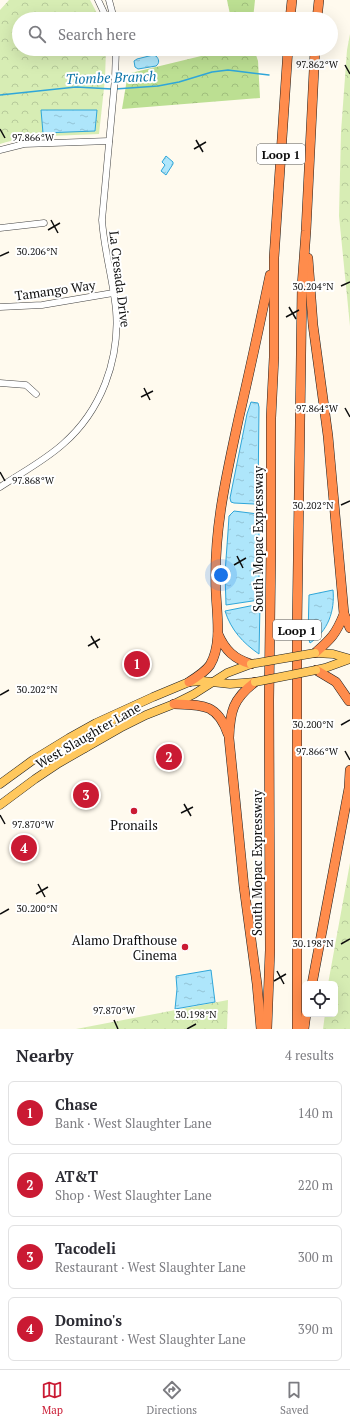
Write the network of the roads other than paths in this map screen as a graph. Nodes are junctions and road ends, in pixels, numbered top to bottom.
1 (98, 0) edge
2 (109, 0) edge
3 (292, 0) edge
4 (319, 0) edge
5 (104, 12) edge
6 (112, 12) edge
7 (291, 12) edge
8 (318, 12) edge
9 (116, 56) edge
10 (288, 56) edge
11 (314, 56) edge
12 (109, 141) junction
13 (0, 150) edge
14 (44, 223) dead end
15 (0, 228) edge
16 (306, 231) junction
17 (274, 258) junction
18 (113, 293) junction
19 (0, 307) edge
20 (0, 383) edge
21 (36, 394) dead end
22 (0, 487) edge
23 (344, 614) junction
24 (350, 628) edge
25 (217, 633) junction
26 (315, 653) junction
27 (251, 664) junction
28 (316, 670) junction
29 (189, 682) junction
30 (255, 682) junction
31 (213, 683) junction
32 (350, 703) edge
33 (174, 704) junction
34 (123, 710) junction
35 (76, 735) junction
36 (229, 738) junction
37 (85, 748) junction
38 (350, 770) edge
39 (35, 779) junction
40 (0, 784) edge
41 (0, 805) edge
42 (313, 981) edge
43 (306, 1017) edge
44 (261, 1029) edge
45 (267, 1029) edge
46 (297, 1029) edge
47 (304, 1029) edge

1 - 5 street
2 - 6 street
3 - 7 highway
4 - 8 highway
9 - 12 street, La Cresada Drive
10 - 17 highway, South Mopac Expressway / Loop 1
11 - 16 highway, Loop 1
12 - 13 street
12 - 18 street, La Cresada Drive
14 - 15 street
16 - 23 highway
16 - 46 highway, Loop 1
17 - 25 highway
17 - 45 highway, South Mopac Expressway / Loop 1
18 - 19 street, Tamango Way
18 - 22 street, La Cresada Drive
20 - 21 street
23 - 24 highway
23 - 26 highway
25 - 27 highway
25 - 29 highway
26 - 27 main road, West Slaughter Lane, bridge
26 - 28 main road, West Slaughter Lane
27 - 31 main road, West Slaughter Lane
28 - 30 main road, West Slaughter Lane, bridge
28 - 32 highway
29 - 31 main road, West Slaughter Lane
29 - 34 main road, West Slaughter Lane
30 - 31 main road, West Slaughter Lane
30 - 36 highway
31 - 33 main road, West Slaughter Lane
33 - 36 highway
33 - 37 main road, West Slaughter Lane
34 - 35 main road, West Slaughter Lane
34 - 37 main road
35 - 39 main road
35 - 40 main road, West Slaughter Lane
36 - 44 highway
37 - 39 main road, West Slaughter Lane
38 - 42 highway
39 - 41 main road, West Slaughter Lane
43 - 47 highway

